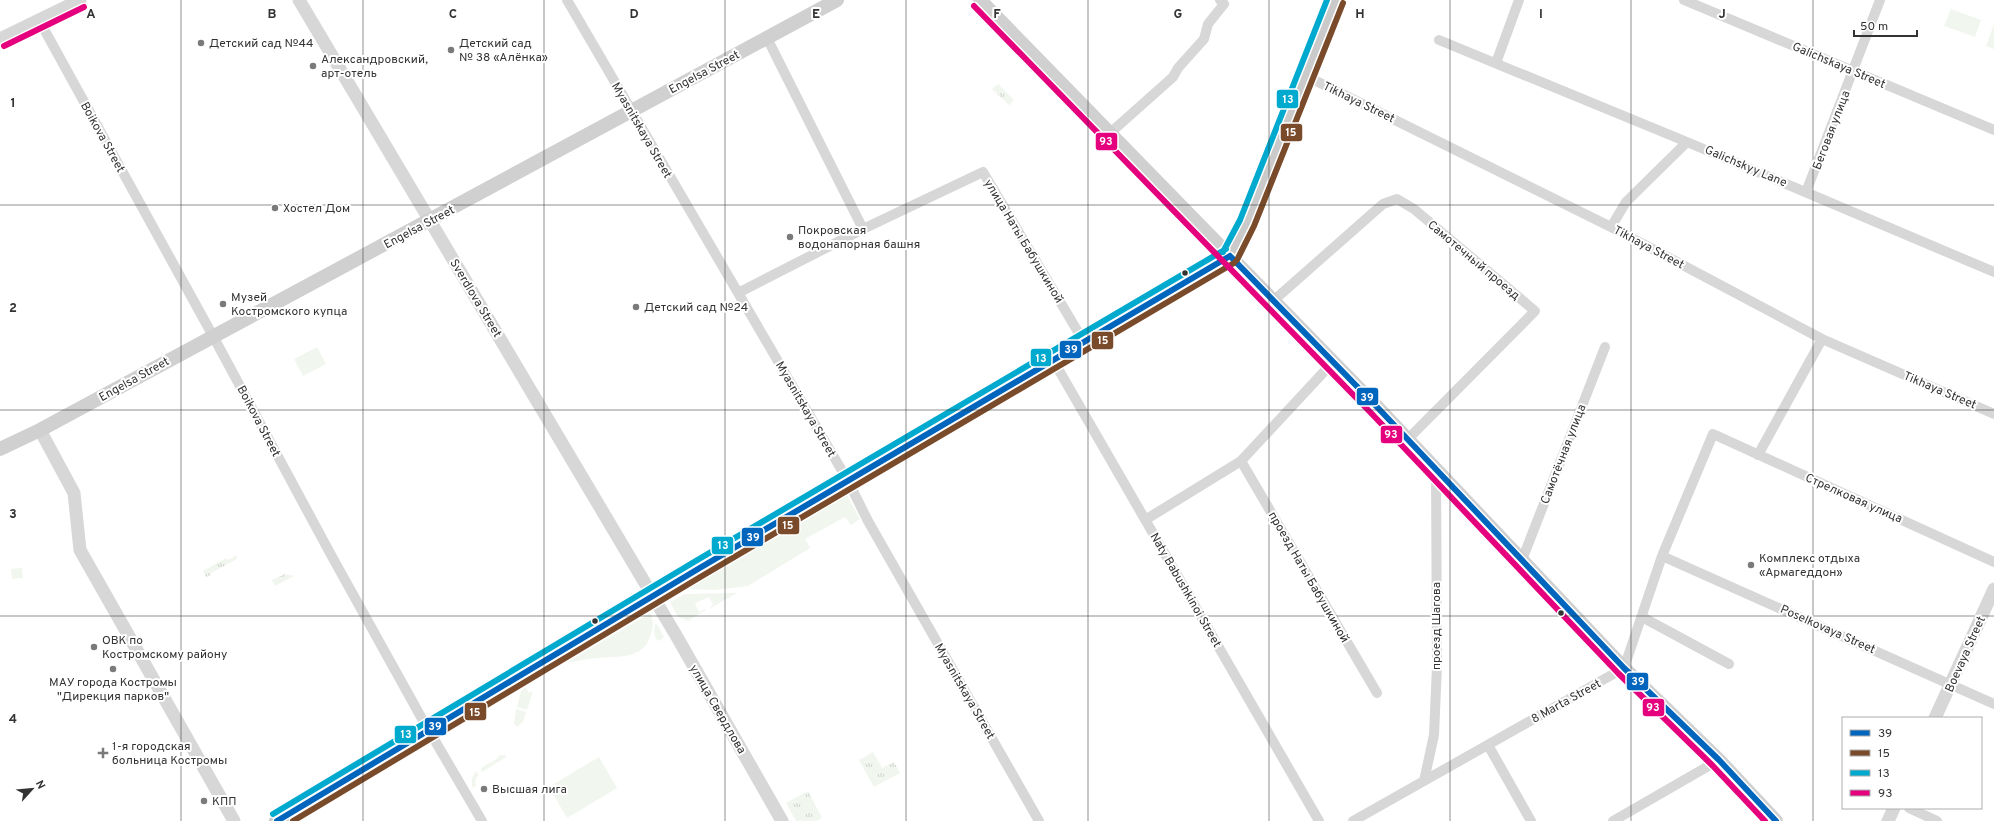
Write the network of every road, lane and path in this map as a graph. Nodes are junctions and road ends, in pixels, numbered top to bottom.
1 (80, 0) edge
2 (299, 0) edge
3 (567, 0) edge
4 (837, 0) edge
5 (980, 0) edge
6 (1220, 0) edge
7 (1336, 0) edge
8 (1518, 0) edge
9 (1684, 0) edge
10 (1880, 0) edge
11 (1696, 2) edge
12 (39, 20) junction
13 (0, 38) edge
14 (768, 38) junction
15 (1439, 40) dead end
16 (1496, 63) junction
17 (1854, 72) junction
18 (1306, 76) junction
19 (631, 112) junction
20 (1994, 130) edge
21 (1110, 134) junction
22 (1687, 142) junction
23 (1806, 192) junction
24 (430, 221) junction
25 (1611, 227) junction
26 (863, 229) junction
27 (1230, 256) junction
28 (1994, 272) edge
29 (738, 293) junction
30 (1273, 301) junction
31 (213, 336) junction
32 (1822, 339) junction
33 (1084, 342) junction
34 (1605, 348) dead end
35 (1053, 360) junction
36 (1333, 362) junction
37 (1994, 414) edge
38 (40, 430) junction
39 (1408, 439) junction
40 (0, 449) edge
41 (1758, 455) junction
42 (1241, 461) junction
43 (1436, 469) junction
44 (848, 481) junction
45 (1145, 520) junction
46 (1662, 556) junction
47 (1522, 560) junction
48 (1994, 562) edge
49 (1994, 589) edge
50 (653, 597) junction
51 (1642, 617) junction
52 (1729, 664) dead end
53 (1624, 668) junction
54 (1951, 684) junction
55 (1377, 693) dead end
56 (1994, 704) edge
57 (1936, 717) edge
58 (428, 729) junction
59 (1488, 745) junction
60 (1719, 760) junction
61 (1424, 781) junction
62 (1894, 809) edge
63 (1911, 809) edge
64 (234, 821) edge
65 (277, 821) edge
66 (482, 821) edge
67 (782, 821) edge
68 (1039, 821) edge
69 (1318, 821) edge
70 (1353, 821) edge
71 (1531, 821) edge
72 (1613, 821) edge
73 (1776, 821) edge
74 (1888, 821) edge
75 (1937, 821) edge

1 - 12 street
2 - 24 street, Sverdlova Street
3 - 19 street, Myasnitskaya Street
4 - 14 main road, Engelsa Street
5 - 21 main road
6 - 21 street
7 - 18 main road
8 - 16 street
9 - 11 street, Galichskaya Street
10 - 17 street, Беговая улица
11 - 17 street, Galichskaya Street
12 - 13 street
12 - 31 street, Boikova Street
14 - 19 main road, Engelsa Street
14 - 26 street
15 - 16 street, Galichskyy Lane
16 - 22 street, Galichskyy Lane
17 - 20 street, Galichskaya Street
17 - 23 street, Беговая улица
18 - 25 street, Tikhaya Street
18 - 27 main road
19 - 24 main road, Engelsa Street
19 - 29 street, Myasnitskaya Street
21 - 27 main road
22 - 23 street, Galichskyy Lane
22 - 25 street
23 - 28 street, Galichskyy Lane
24 - 31 main road, Engelsa Street
24 - 50 street, Sverdlova Street
25 - 32 street, Tikhaya Street
26 - 29 street, улица Наты Бабушкиной
26 - 33 street, улица Наты Бабушкиной
27 - 30 main road
27 - 33 main road
29 - 44 street, Myasnitskaya Street
30 - 36 main road
30 - 39 street, Самотечный проезд
31 - 38 main road, Engelsa Street
31 - 58 street, Boikova Street
32 - 37 street, Tikhaya Street
32 - 41 street
33 - 35 main road
34 - 47 street, Самотёчная улица
35 - 44 main road
35 - 45 street, Naty Babushkinoi Street
36 - 39 main road
36 - 42 street
38 - 40 main road, Engelsa Street
38 - 64 street
39 - 43 main road
41 - 46 street, Стрелковая улица
41 - 48 street, Стрелковая улица
42 - 45 street
42 - 55 street, проезд Наты Бабушкиной
43 - 47 main road
43 - 61 street, проезд Шагова
44 - 50 main road
44 - 68 street, Myasnitskaya Street
45 - 69 street, Naty Babushkinoi Street
46 - 51 street
46 - 54 street, Poselkovaya Street
47 - 53 main road
49 - 54 street, Boevaya Street
50 - 58 main road
50 - 67 street, улица Свердлова
51 - 52 street
51 - 53 street
53 - 59 street, 8 Marta Street
53 - 60 main road
54 - 56 street, Poselkovaya Street
54 - 57 street, Boevaya Street
58 - 65 main road
58 - 66 street, Boikova Street
59 - 61 street, 8 Marta Street
59 - 71 street
60 - 72 street
60 - 73 main road
61 - 70 street, 8 Marta Street
62 - 74 street
63 - 75 street

